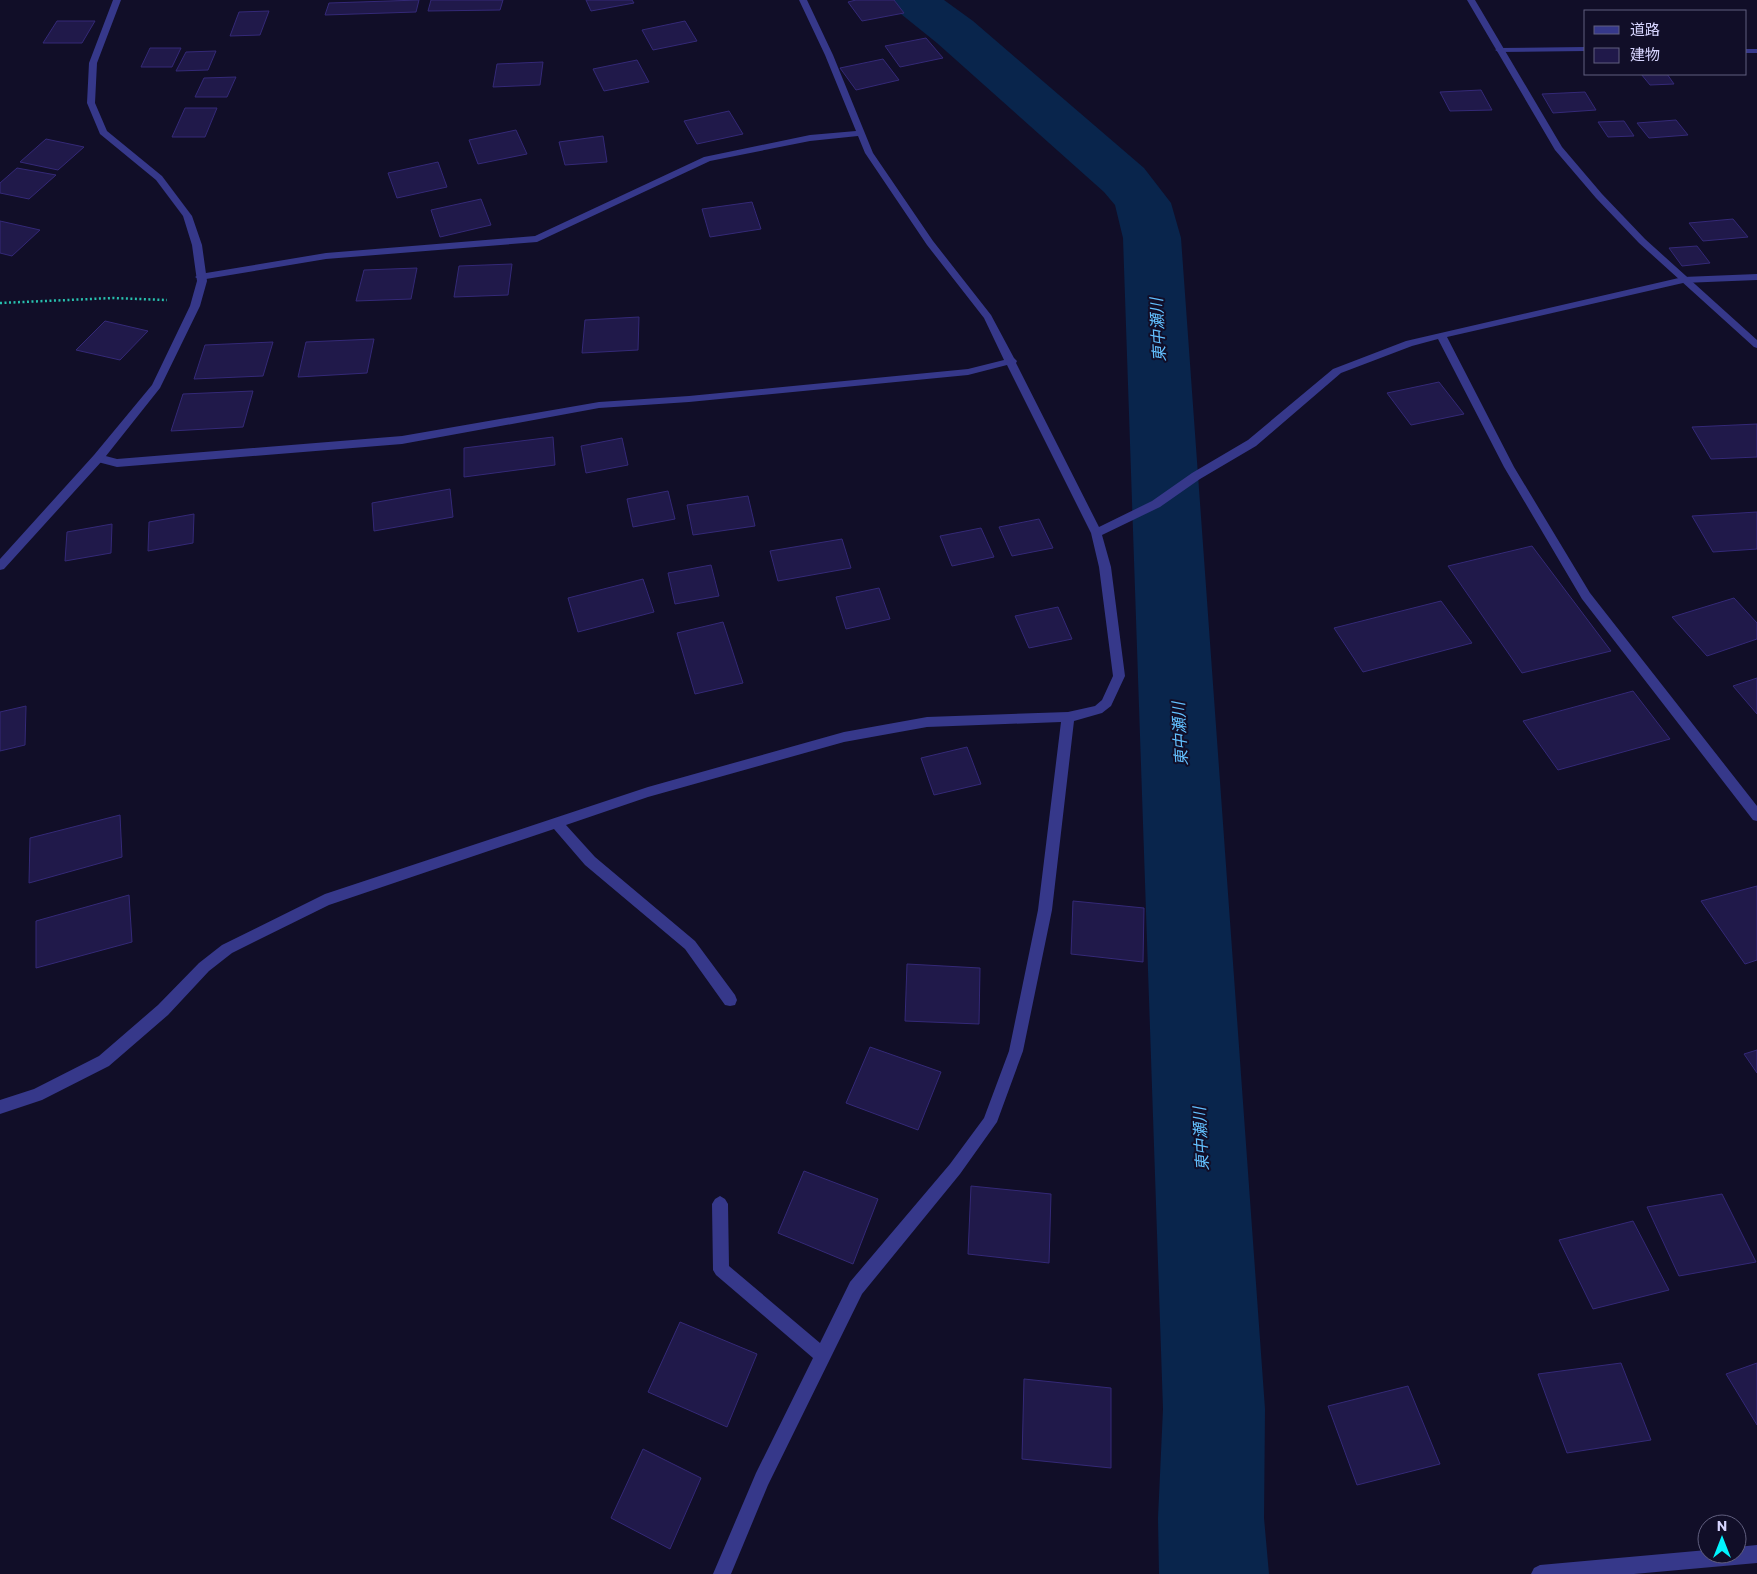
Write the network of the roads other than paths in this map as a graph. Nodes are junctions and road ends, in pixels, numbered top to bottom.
1 (117, 0) edge
2 (803, 0) edge
3 (1471, 0) edge
4 (1584, 49) edge
5 (1499, 50) junction
6 (860, 132) junction
7 (200, 277) junction
8 (1757, 277) edge
9 (1683, 280) junction
10 (1442, 337) junction
11 (1757, 345) edge
12 (1012, 361) junction
13 (98, 458) junction
14 (1096, 533) junction
15 (0, 566) edge
16 (1068, 717) junction
17 (1757, 816) edge
18 (557, 823) junction
19 (730, 1000) dead end
20 (0, 1107) edge
21 (720, 1204) dead end
22 (823, 1356) junction
23 (1757, 1554) edge
24 (722, 1574) edge
25 (1540, 1574) edge

1 - 7 street
2 - 6 street
3 - 5 street
4 - 5 street
5 - 9 street
6 - 7 street
6 - 12 street
7 - 13 street
8 - 9 street
9 - 10 street
9 - 11 street
10 - 14 street
10 - 17 street
12 - 13 street
12 - 14 street
13 - 15 street
14 - 16 street
16 - 18 street
16 - 22 street
18 - 19 street
18 - 20 street
21 - 22 street
22 - 24 street
23 - 25 street

